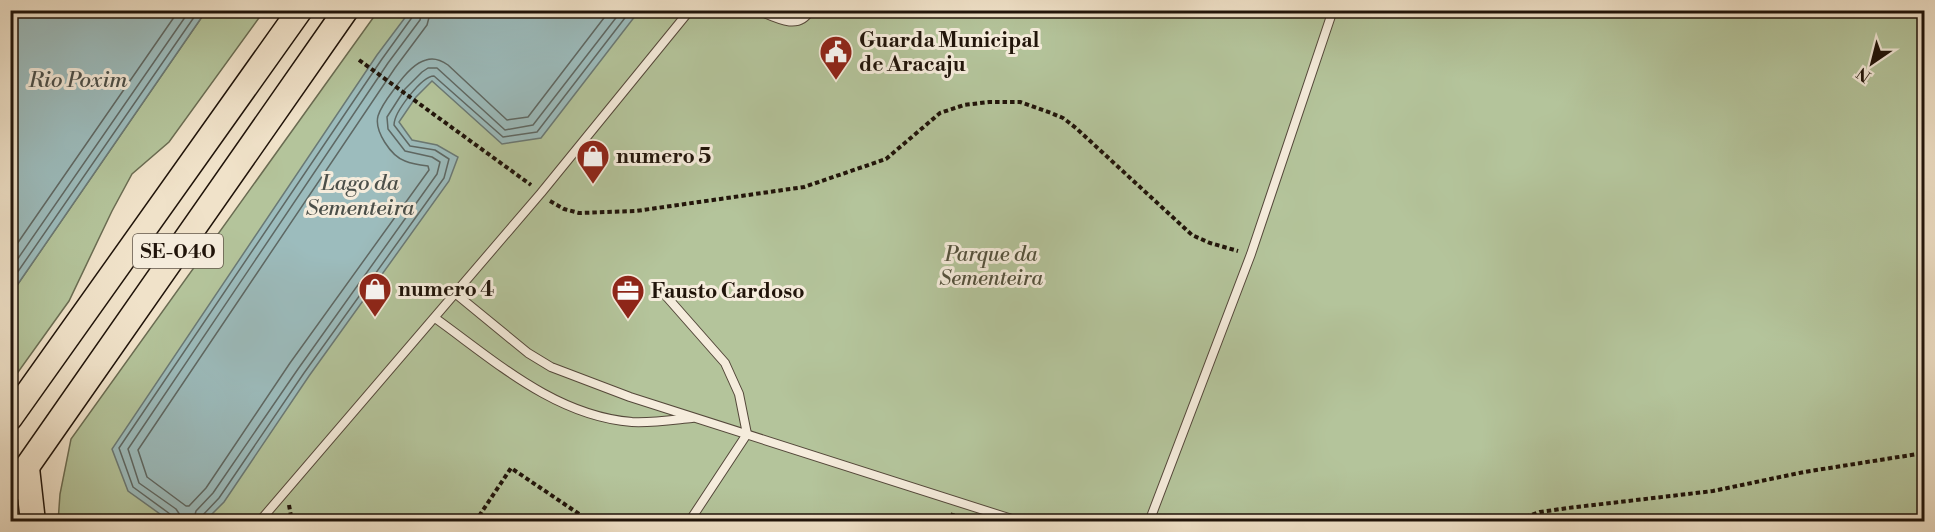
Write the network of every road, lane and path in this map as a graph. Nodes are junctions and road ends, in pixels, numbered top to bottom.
1 (300, 10) edge
2 (346, 10) edge
3 (690, 10) edge
4 (757, 10) edge
5 (810, 10) edge
6 (1333, 10) edge
7 (359, 60) dead end
8 (541, 193) junction
9 (1251, 254) junction
10 (659, 288) dead end
11 (456, 294) junction
12 (435, 318) junction
13 (696, 417) junction
14 (10, 418) edge
15 (747, 434) junction
16 (1924, 453) edge
17 (27, 468) junction
18 (10, 491) edge
19 (33, 522) edge
20 (259, 522) edge
21 (475, 522) edge
22 (591, 522) edge
23 (689, 522) edge
24 (1021, 522) edge
25 (1149, 522) edge
26 (1511, 522) edge

1 - 14 main road, SE-040
2 - 17 main road, SE-040
3 - 8 lane
4 - 5 lane
6 - 9 lane
7 - 8 path
8 - 9 path
8 - 11 lane
9 - 25 lane
10 - 15 lane
11 - 12 lane
11 - 13 lane
12 - 13 lane
12 - 20 lane
13 - 15 lane
15 - 23 lane
15 - 24 lane
16 - 26 path
17 - 18 main road, SE-040
17 - 19 main road
21 - 22 path

